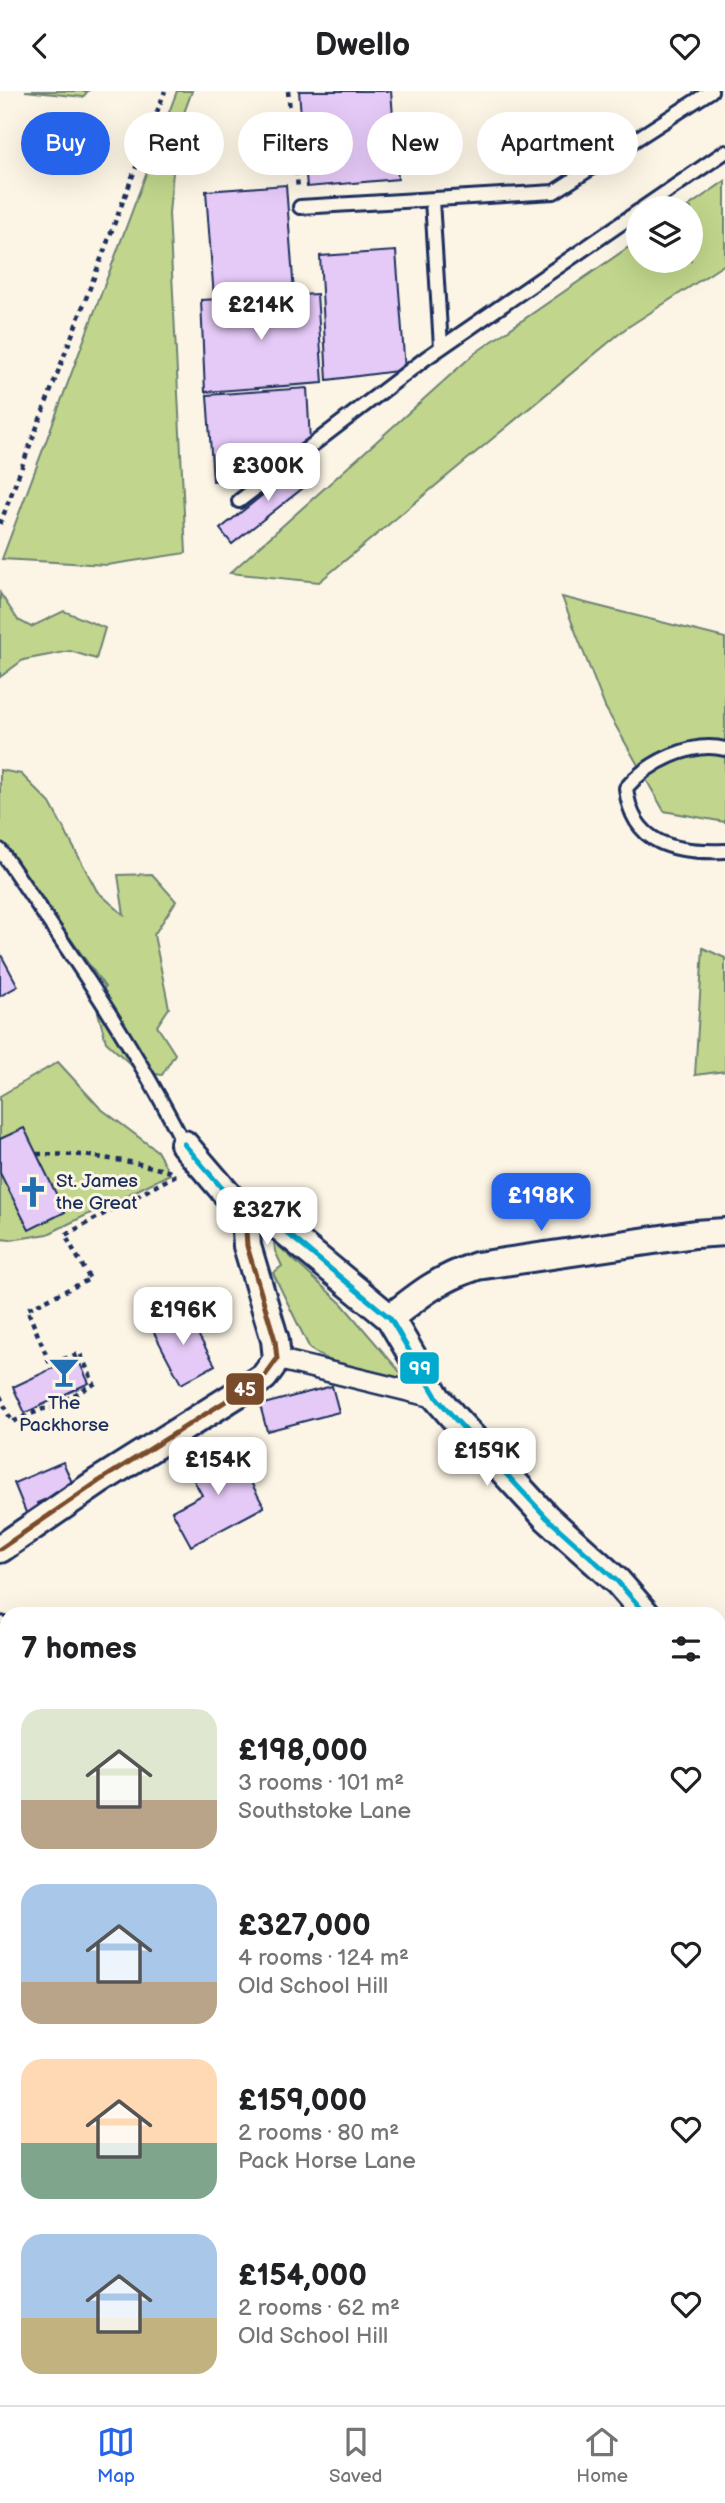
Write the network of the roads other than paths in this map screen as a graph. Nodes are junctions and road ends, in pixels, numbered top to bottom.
1 (711, 91) edge
2 (725, 152) edge
3 (661, 196) edge
4 (432, 200) junction
5 (300, 207) road end
6 (626, 220) edge
7 (441, 347) junction
8 (239, 501) dead end
9 (725, 749) edge
10 (0, 850) edge
11 (725, 851) edge
12 (184, 1144) joint
13 (251, 1222) junction
14 (725, 1232) edge
15 (390, 1318) junction
16 (277, 1359) junction
17 (437, 1398) junction
18 (0, 1549) edge
19 (640, 1607) edge

1 - 4 lane
2 - 3 lane
4 - 5 lane
4 - 7 lane
6 - 7 lane
7 - 8 lane
9 - 11 lane
10 - 12 lane
12 - 13 street
13 - 15 street
13 - 16 street
14 - 15 street
15 - 17 street
16 - 17 street
16 - 18 street
17 - 19 street

